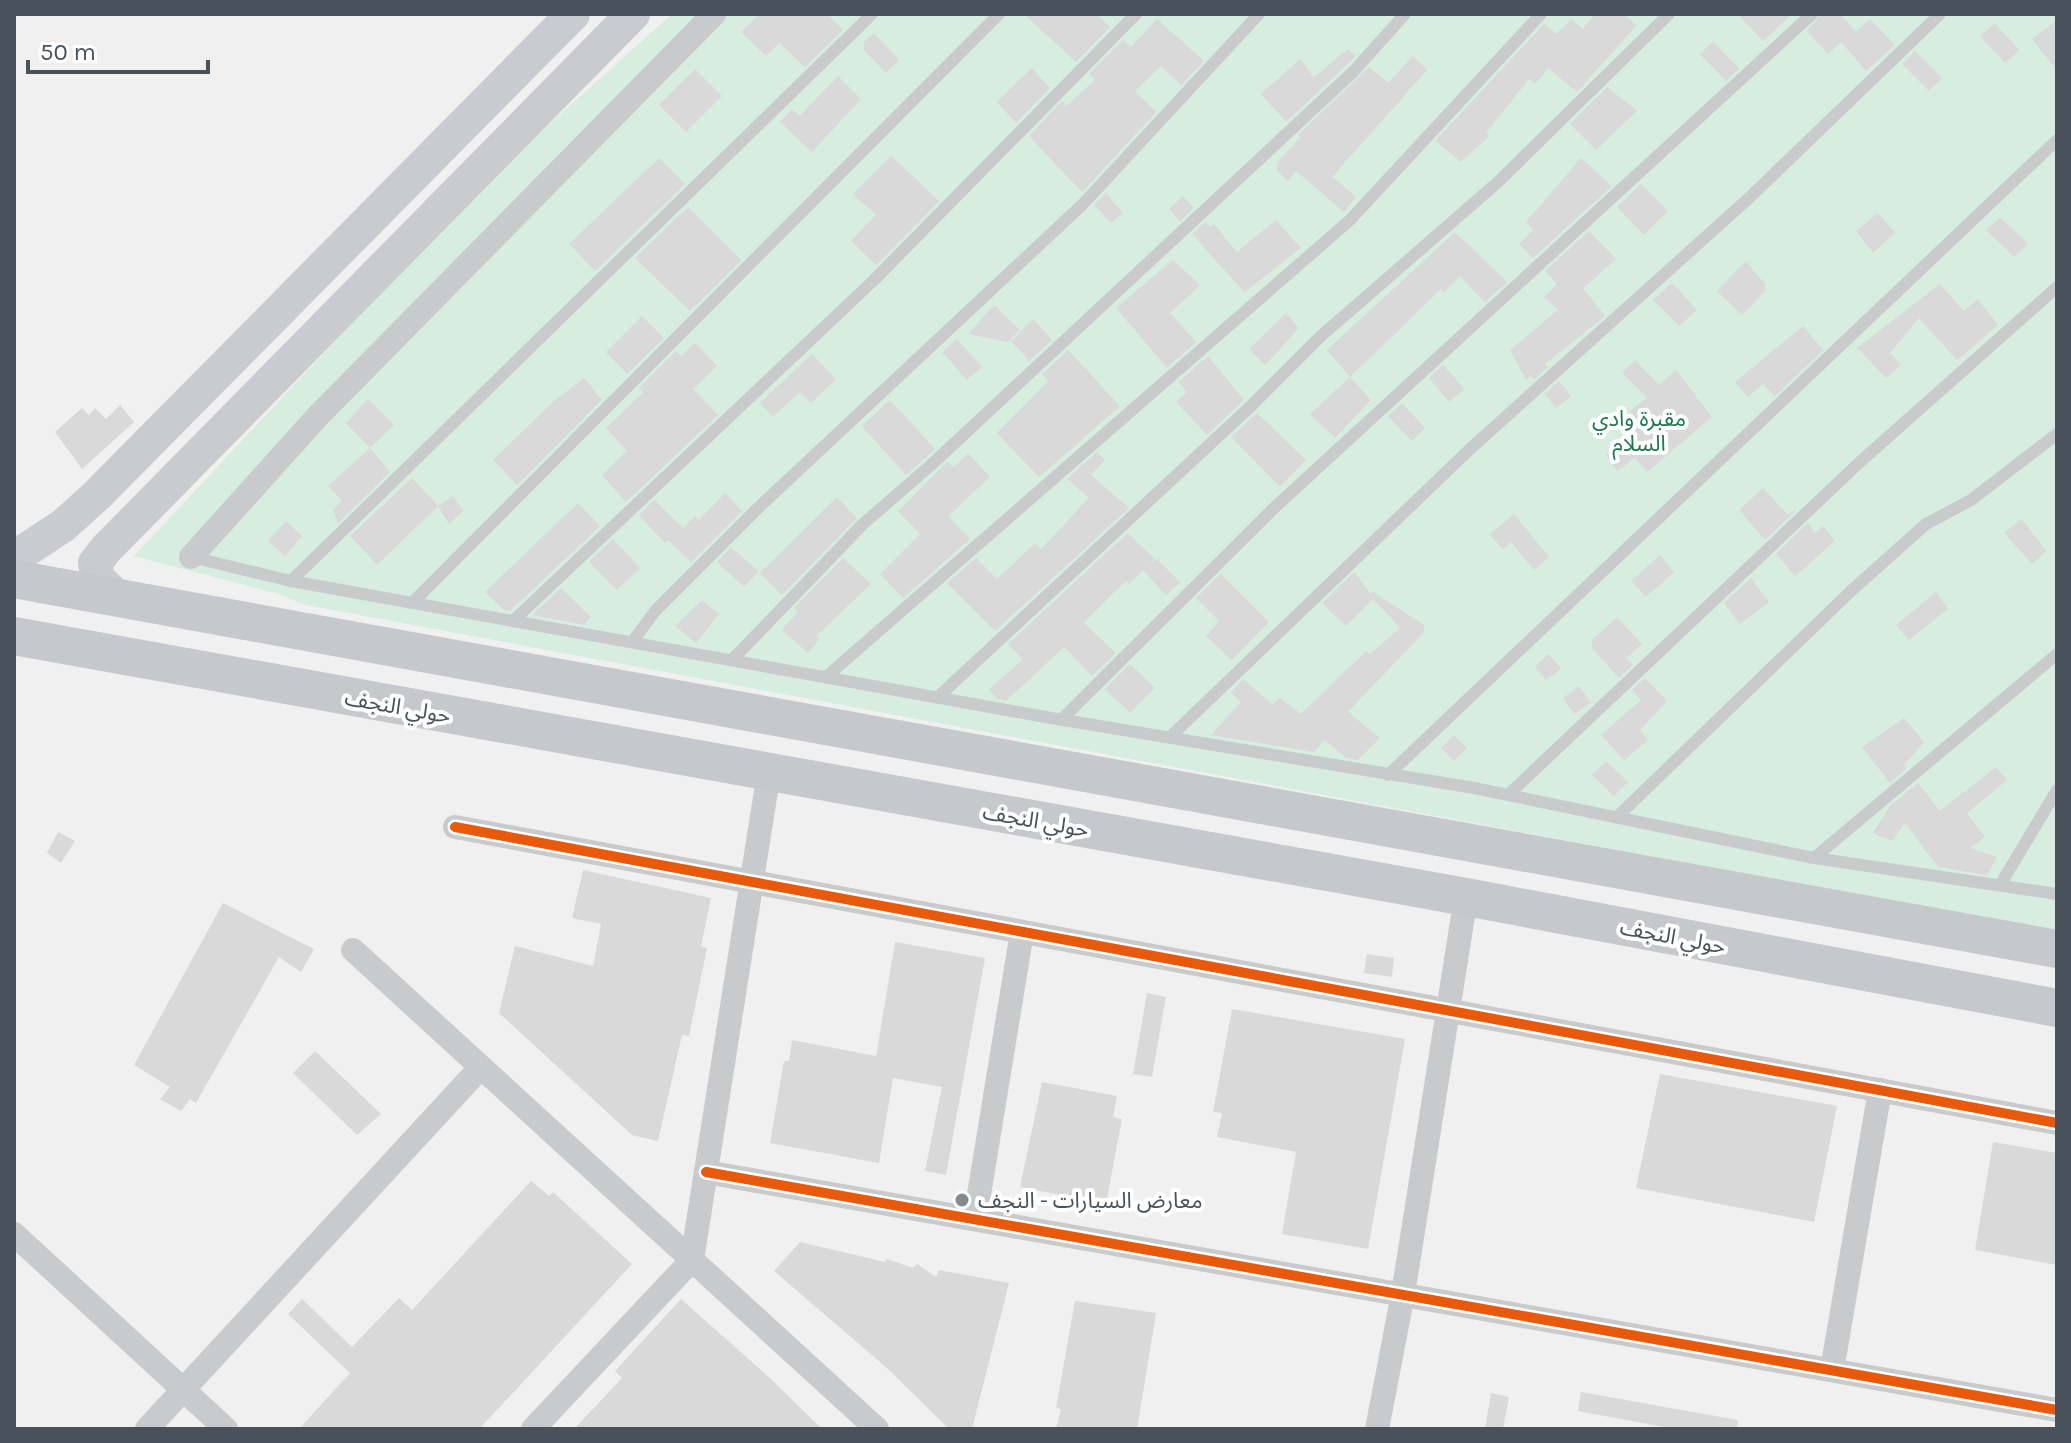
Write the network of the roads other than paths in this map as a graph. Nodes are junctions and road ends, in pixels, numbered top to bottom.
1 (573, 14) edge
2 (633, 14) edge
3 (714, 14) edge
4 (872, 14) edge
5 (999, 14) edge
6 (1136, 14) edge
7 (1259, 14) edge
8 (1405, 14) edge
9 (1541, 14) edge
10 (1669, 14) edge
11 (1812, 14) edge
12 (1940, 14) edge
13 (2057, 140) edge
14 (2057, 287) edge
15 (2057, 434) edge
16 (191, 557) joint
17 (14, 558) edge
18 (14, 579) edge
19 (291, 581) junction
20 (115, 595) junction
21 (412, 603) junction
22 (513, 621) junction
23 (14, 636) edge
24 (632, 642) junction
25 (2057, 654) edge
26 (732, 660) junction
27 (826, 677) junction
28 (938, 697) junction
29 (1062, 719) junction
30 (1170, 737) junction
31 (769, 772) junction
32 (1388, 775) junction
33 (2057, 790) edge
34 (1508, 795) junction
35 (1617, 817) junction
36 (455, 827) dead end
37 (1814, 858) junction
38 (752, 882) junction
39 (2000, 885) junction
40 (2057, 894) edge
41 (1466, 897) junction
42 (1022, 932) junction
43 (2057, 949) edge
44 (353, 950) dead end
45 (2057, 1008) edge
46 (1448, 1010) junction
47 (481, 1067) junction
48 (1880, 1090) junction
49 (2057, 1123) edge
50 (706, 1172) junction
51 (975, 1219) junction
52 (14, 1234) edge
53 (692, 1260) junction
54 (1403, 1294) junction
55 (1832, 1370) junction
56 (183, 1390) junction
57 (2057, 1410) edge
58 (147, 1429) edge
59 (226, 1429) edge
60 (533, 1429) edge
61 (877, 1429) edge
62 (1377, 1429) edge

1 - 17 main road
2 - 20 main road
3 - 16 street
4 - 19 lane
5 - 21 lane
6 - 22 lane
7 - 24 lane
8 - 26 lane
9 - 27 lane
10 - 28 lane
11 - 29 lane
12 - 30 lane
13 - 32 lane
14 - 34 lane
15 - 35 lane
16 - 19 lane
18 - 20 main road
19 - 21 lane
20 - 43 main road
21 - 22 lane
22 - 24 lane
23 - 31 main road, حولي النجف
24 - 26 lane
25 - 37 lane
26 - 27 lane
27 - 28 lane
28 - 29 lane
29 - 30 lane
30 - 32 lane
31 - 38 street
31 - 41 main road, حولي النجف
32 - 34 lane
33 - 39 lane
34 - 35 lane
35 - 37 lane
36 - 38 street
37 - 39 lane
38 - 42 street
38 - 50 street
39 - 40 lane
41 - 45 main road, حولي النجف
41 - 46 street
42 - 46 street
42 - 51 street
44 - 47 street
46 - 48 street
46 - 54 street
47 - 53 street
47 - 56 street
48 - 49 street
48 - 55 street
50 - 51 street
50 - 53 street
51 - 54 street
52 - 56 street
53 - 60 street
53 - 61 street
54 - 55 street
54 - 62 street
55 - 57 street
56 - 58 street
56 - 59 street

